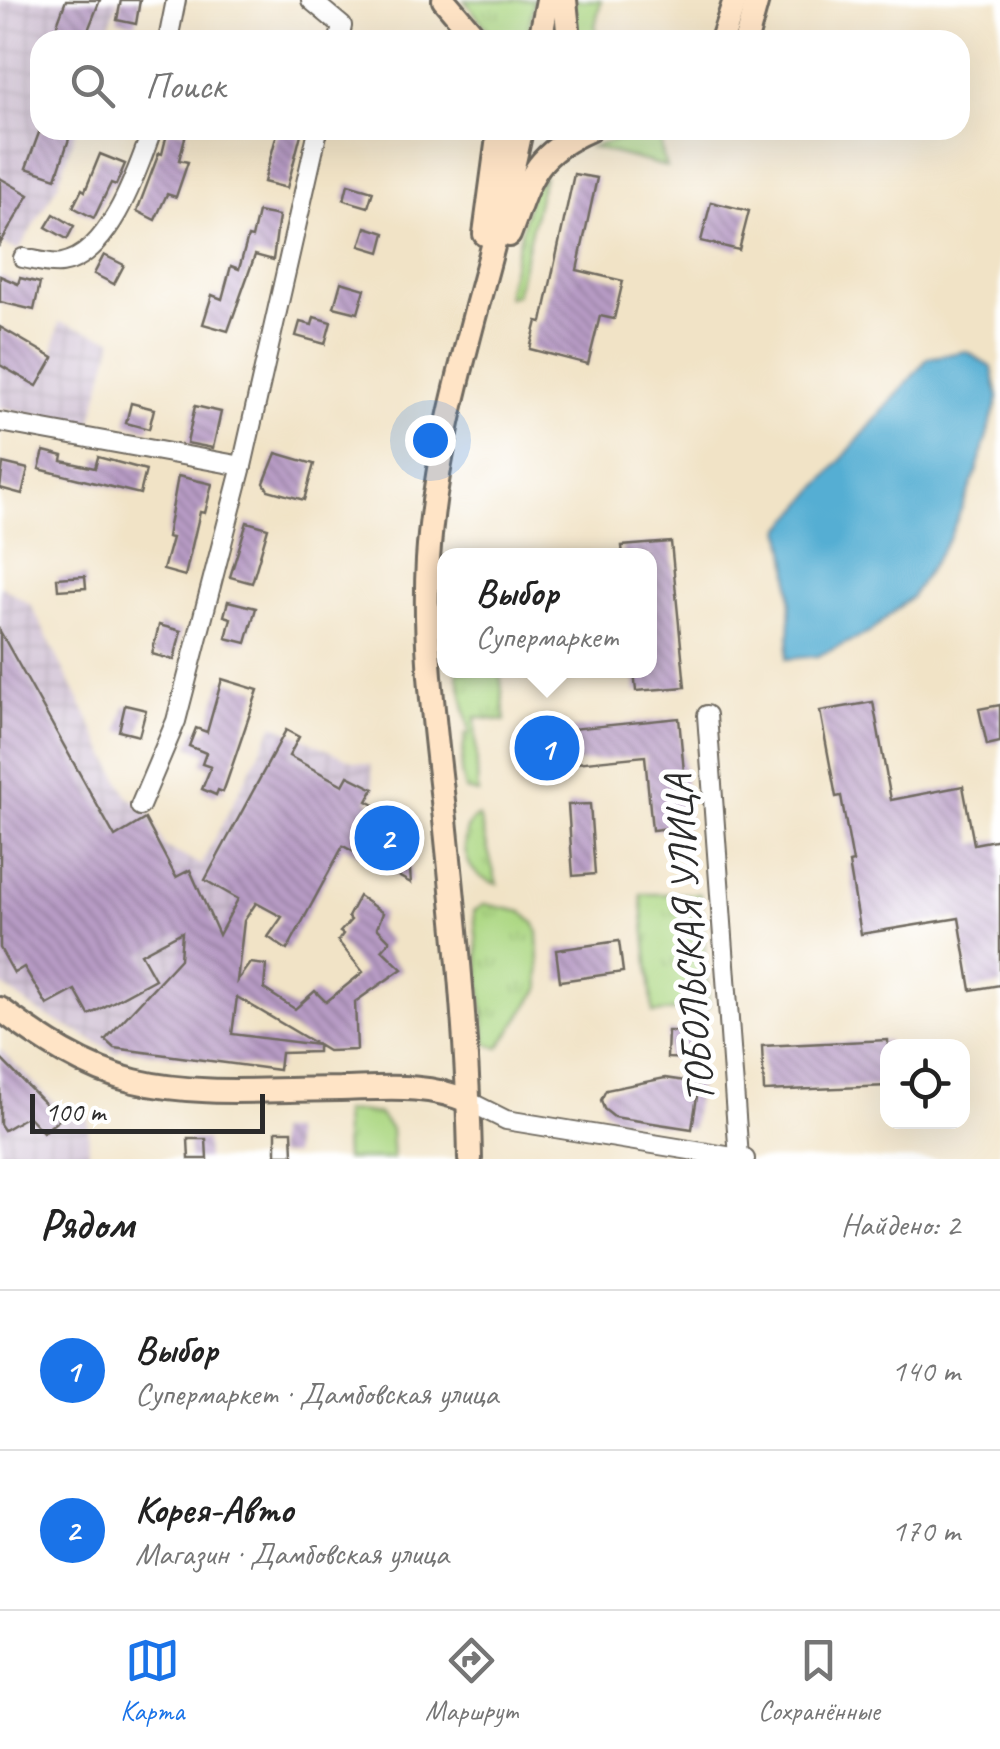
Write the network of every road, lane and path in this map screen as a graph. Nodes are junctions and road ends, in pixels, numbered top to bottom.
1 (176, 0) edge
2 (311, 0) edge
3 (444, 0) edge
4 (548, 0) edge
5 (565, 0) edge
6 (734, 0) edge
7 (757, 0) edge
8 (170, 30) edge
9 (338, 30) edge
10 (470, 30) edge
11 (542, 30) edge
12 (568, 30) edge
13 (725, 30) edge
14 (749, 30) edge
15 (148, 140) edge
16 (316, 140) edge
17 (498, 140) edge
18 (519, 140) edge
19 (570, 140) edge
20 (23, 258) dead end
21 (485, 277) junction
22 (0, 422) edge
23 (242, 466) junction
24 (707, 714) dead end
25 (140, 806) dead end
26 (0, 1009) edge
27 (468, 1101) junction
28 (470, 1159) edge
29 (742, 1159) edge

1 - 8 street
2 - 9 street
3 - 10 main road
4 - 11 main road
5 - 12 main road
6 - 13 main road
7 - 14 main road
15 - 20 street
16 - 23 street
17 - 21 main road
18 - 21 main road
19 - 21 main road
21 - 27 main road
22 - 23 street
23 - 25 street
24 - 29 street, ТОБОЛЬСКАЯ УЛИЦА
26 - 27 main road
27 - 28 main road
27 - 29 street

